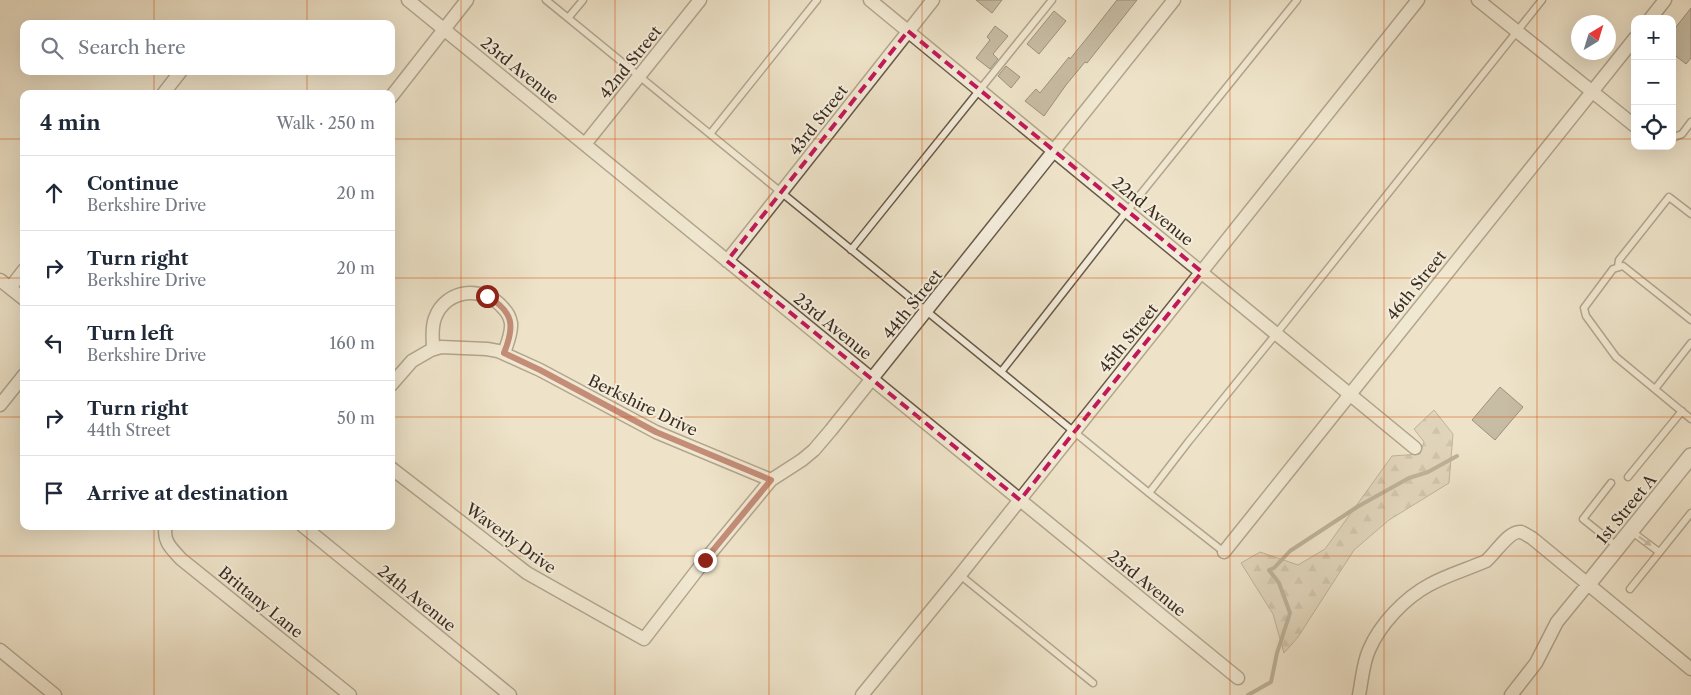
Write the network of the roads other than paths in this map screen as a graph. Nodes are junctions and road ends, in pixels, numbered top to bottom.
1 (408, 0) edge
2 (467, 0) edge
3 (546, 0) edge
4 (583, 0) edge
5 (700, 0) edge
6 (816, 0) edge
7 (870, 0) edge
8 (933, 0) edge
9 (1052, 0) edge
10 (1174, 0) edge
11 (1297, 0) edge
12 (1418, 0) edge
13 (1478, 0) edge
14 (1542, 0) edge
15 (1665, 0) edge
16 (1653, 15) edge
17 (568, 18) junction
18 (444, 29) junction
19 (908, 31) junction
20 (1516, 32) junction
21 (1631, 43) edge
22 (177, 75) edge
23 (640, 76) junction
24 (166, 90) edge
25 (395, 91) edge
26 (980, 91) junction
27 (1592, 91) junction
28 (1691, 122) edge
29 (1631, 123) edge
30 (710, 134) junction
31 (1676, 136) edge
32 (585, 144) junction
33 (1054, 152) junction
34 (781, 193) junction
35 (1127, 211) junction
36 (1691, 214) edge
37 (851, 250) junction
38 (727, 261) junction
39 (1618, 267) junction
40 (1202, 272) junction
41 (20, 273) edge
42 (5, 284) edge
43 (20, 296) edge
44 (926, 312) junction
45 (1691, 320) edge
46 (1276, 334) junction
47 (1691, 344) edge
48 (433, 349) junction
49 (504, 353) junction
50 (1001, 372) junction
51 (872, 379) junction
52 (20, 380) edge
53 (395, 380) edge
54 (1655, 389) junction
55 (1350, 395) junction
56 (0, 405) edge
57 (1682, 411) junction
58 (1691, 419) edge
59 (1074, 431) junction
60 (1415, 448) dead end
61 (1691, 456) edge
62 (395, 471) edge
63 (1628, 477) dead end
64 (771, 480) junction
65 (1611, 483) dead end
66 (1149, 493) junction
67 (1020, 500) junction
68 (1691, 513) edge
69 (165, 530) edge
70 (308, 530) edge
71 (1630, 531) junction
72 (1618, 547) junction
73 (1224, 552) joint
74 (1660, 552) junction
75 (960, 575) junction
76 (1588, 584) junction
77 (1630, 589) dead end
78 (644, 639) joint
79 (0, 650) edge
80 (1691, 669) edge
81 (1238, 678) dead end
82 (1093, 683) dead end
83 (56, 695) edge
84 (350, 695) edge
85 (510, 695) edge
86 (862, 695) edge
87 (1359, 695) edge
88 (1511, 695) edge

1 - 18 street, 23rd Avenue
2 - 18 street
3 - 17 lane
4 - 17 lane
5 - 23 street, 42nd Street
6 - 30 lane
7 - 19 street, 22nd Avenue
8 - 19 street, 43rd Street
9 - 26 lane
10 - 33 street, 44th Street
11 - 35 lane
12 - 40 street, 45th Street
13 - 20 street
14 - 20 lane
15 - 16 street
17 - 23 lane
18 - 25 street
18 - 32 street, 23rd Avenue
19 - 26 street, 22nd Avenue
19 - 34 street, 43rd Street
20 - 27 street
20 - 46 lane
21 - 27 street, 46th Street
22 - 24 street
23 - 30 lane
23 - 32 street, 42nd Street
26 - 33 street, 22nd Avenue
26 - 37 lane
27 - 29 street
27 - 55 street, 46th Street
28 - 31 lane
30 - 34 lane
32 - 38 street, 23rd Avenue
33 - 35 street, 22nd Avenue
33 - 44 street, 44th Street
34 - 37 lane
34 - 38 street, 43rd Street
35 - 40 street, 22nd Avenue
35 - 50 lane
36 - 39 lane
37 - 44 lane
38 - 51 street, 23rd Avenue
39 - 45 lane
39 - 54 lane
40 - 46 street, 22nd Avenue
40 - 59 street, 45th Street
41 - 42 street
42 - 43 street
44 - 50 lane
44 - 51 street, 44th Street
46 - 55 street, 22nd Avenue
46 - 66 lane
47 - 54 lane
48 - 49 street, Berkshire Drive
48 - 49 street
48 - 53 street, Berkshire Drive
49 - 64 street, Berkshire Drive
50 - 59 lane
51 - 64 street, 44th Street
51 - 67 street, 23rd Avenue
52 - 56 street
54 - 57 lane
55 - 60 street, 22nd Avenue
55 - 73 street, 46th Street
57 - 58 lane
57 - 63 lane
59 - 66 lane
59 - 67 street, 45th Street
61 - 71 street, 1st Street A
62 - 78 street, Waverly Drive
64 - 78 street, 44th Street
65 - 72 lane
66 - 73 lane
67 - 75 street, 45th Street
67 - 81 street, 23rd Avenue
68 - 74 lane
69 - 84 street, Brittany Lane
70 - 85 street, 24th Avenue
71 - 72 street, 1st Street A
71 -> 74 lane
72 - 76 street, 1st Street A
74 - 77 lane
75 - 82 lane
75 - 86 street, 45th Street
76 - 80 street
76 - 87 street
76 - 88 street
79 - 83 street

